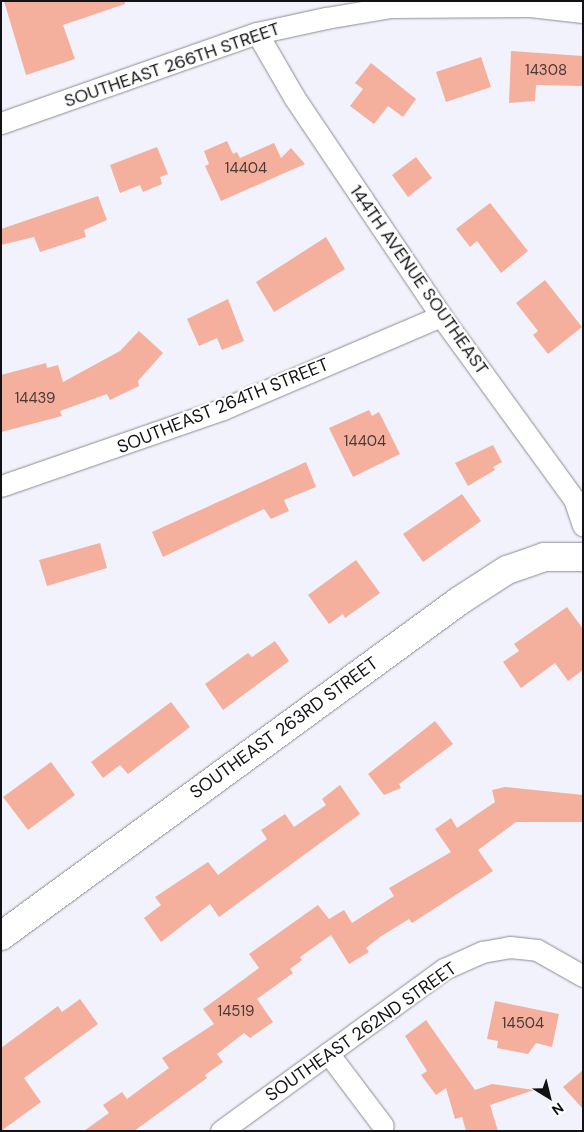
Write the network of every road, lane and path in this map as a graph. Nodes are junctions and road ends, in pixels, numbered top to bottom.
1 (583, 12) edge
2 (256, 33) junction
3 (1, 123) edge
4 (441, 316) junction
5 (1, 486) edge
6 (583, 525) edge
7 (583, 557) edge
8 (1, 936) edge
9 (583, 976) edge
10 (328, 1053) junction
11 (383, 1126) dead end
12 (221, 1131) edge

1 - 2 street, SOUTHEAST 266TH STREET
2 - 3 street, SOUTHEAST 266TH STREET
2 - 4 street, 144TH AVENUE SOUTHEAST
4 - 5 street, SOUTHEAST 264TH STREET
4 - 6 street, 144TH AVENUE SOUTHEAST
7 - 8 street, SOUTHEAST 263RD STREET
9 - 10 street, SOUTHEAST 262ND STREET
10 - 11 street
10 - 12 street, SOUTHEAST 262ND STREET

